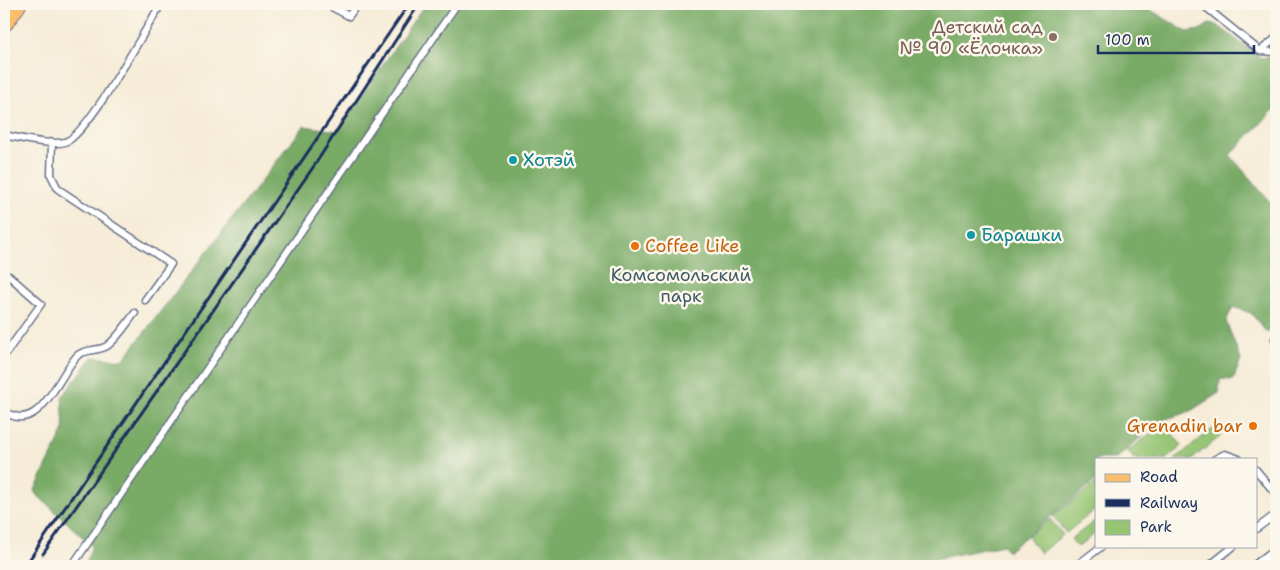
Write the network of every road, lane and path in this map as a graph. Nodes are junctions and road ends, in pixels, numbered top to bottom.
1 (16, 4) edge
2 (161, 4) edge
3 (326, 4) edge
4 (357, 4) edge
5 (457, 4) edge
6 (1202, 4) edge
7 (4, 21) edge
8 (1276, 38) edge
9 (1260, 50) junction
10 (1276, 52) edge
11 (4, 135) edge
12 (52, 142) junction
13 (4, 276) edge
14 (145, 300) dead end
15 (135, 313) dead end
16 (4, 356) edge
17 (4, 411) edge
18 (1217, 458) edge
19 (1236, 458) edge
20 (1258, 472) edge
21 (1276, 494) edge
22 (1276, 514) edge
23 (1258, 528) edge
24 (1099, 548) edge
25 (1232, 548) edge
26 (1276, 552) edge
27 (72, 566) edge
28 (1076, 566) edge
29 (1209, 566) edge
30 (1258, 566) edge

1 - 7 main road
2 - 12 lane
3 - 4 lane
5 - 27 lane
6 - 9 lane
8 - 9 lane
9 - 10 lane
11 - 12 lane
12 - 14 lane
13 - 16 lane
15 - 17 lane
18 - 19 lane
20 - 21 lane
22 - 23 lane
24 - 28 lane
25 - 29 lane
26 - 30 street

